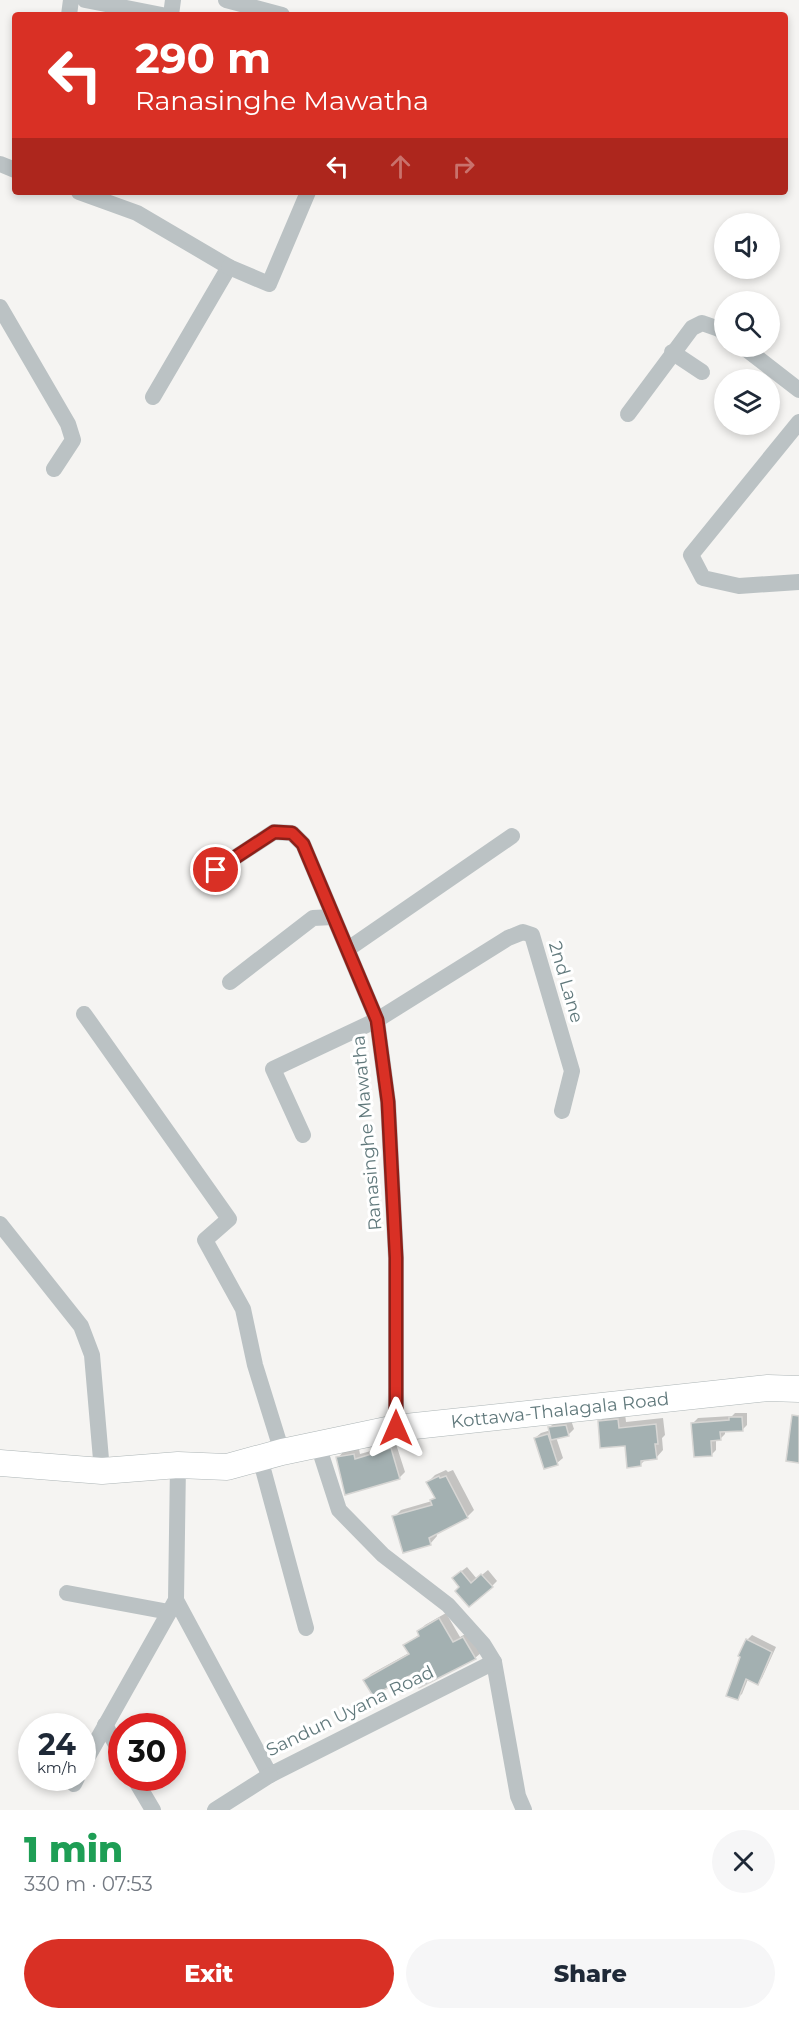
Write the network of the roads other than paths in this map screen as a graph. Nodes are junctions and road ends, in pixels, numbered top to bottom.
1 (85, 0) edge
2 (226, 0) edge
3 (147, 12) edge
4 (271, 12) edge
5 (92, 195) edge
6 (307, 195) edge
7 (229, 267) junction
8 (0, 307) edge
9 (714, 327) edge
10 (672, 352) junction
11 (756, 357) edge
12 (702, 372) dead end
13 (799, 390) edge
14 (153, 397) dead end
15 (628, 414) dead end
16 (799, 422) edge
17 (54, 469) dead end
18 (799, 582) edge
19 (512, 836) dead end
20 (216, 870) dead end
21 (333, 917) junction
22 (348, 950) junction
23 (230, 982) dead end
24 (84, 1014) dead end
25 (377, 1020) junction
26 (562, 1111) dead end
27 (303, 1135) dead end
28 (0, 1224) edge
29 (799, 1389) edge
30 (396, 1428) junction
31 (318, 1445) junction
32 (271, 1455) junction
33 (0, 1463) edge
34 (178, 1465) junction
35 (102, 1471) junction
36 (67, 1593) dead end
37 (172, 1606) junction
38 (306, 1628) dead end
39 (494, 1662) junction
40 (105, 1725) junction
41 (108, 1730) edge
42 (96, 1741) edge
43 (270, 1775) junction
44 (142, 1791) edge
45 (239, 1804) edge
46 (153, 1810) edge
47 (215, 1810) edge
48 (524, 1810) edge

1 - 3 street
2 - 4 street
5 - 7 street
6 - 7 street
7 - 14 street
8 - 17 street
9 - 10 street
10 - 12 street
10 - 15 street
11 - 13 street
16 - 18 street
19 - 22 street
20 - 21 street, Ranasinghe Mawatha
21 - 22 street, Ranasinghe Mawatha
21 - 23 street
22 - 25 street, Ranasinghe Mawatha
24 - 32 street
25 - 26 street, 2nd Lane
25 - 27 street
25 - 30 street, Ranasinghe Mawatha
28 - 35 street
29 - 30 main road, Kottawa-Thalagala Road
30 - 31 main road, Kottawa-Thalagala Road
31 - 32 main road, Kottawa-Thalagala Road
31 - 39 street
32 - 34 main road, Kottawa-Thalagala Road
32 - 38 street
33 - 35 main road, Kottawa-Thalagala Road
34 - 35 main road, Kottawa-Thalagala Road
34 - 37 street
36 - 37 street
37 - 40 street
37 - 43 street, Sandun Uyana Road
39 - 43 street, Sandun Uyana Road
39 - 48 street
40 - 41 street
40 - 42 street
43 - 45 street
44 - 46 street
45 - 47 street

